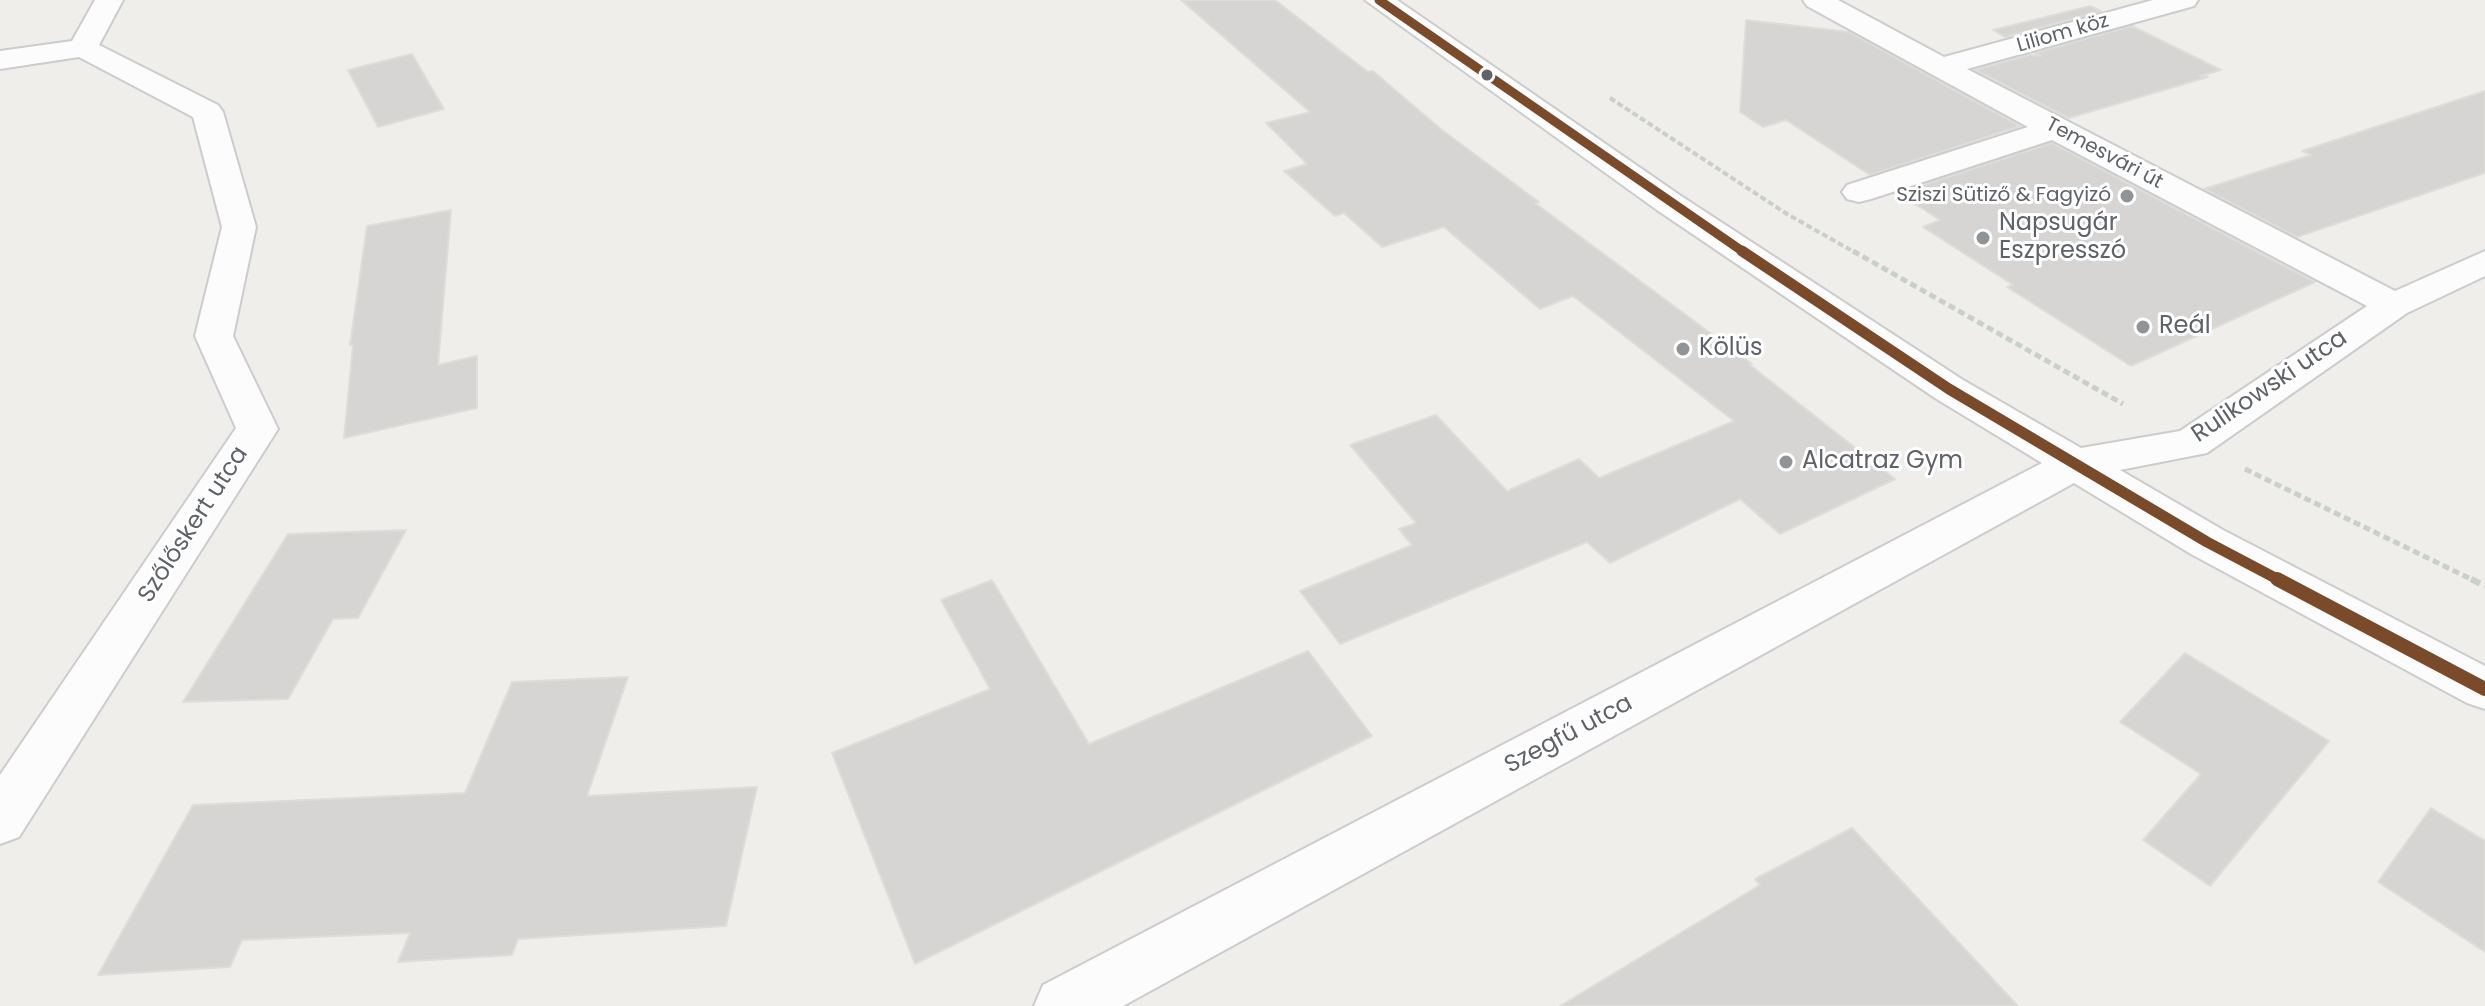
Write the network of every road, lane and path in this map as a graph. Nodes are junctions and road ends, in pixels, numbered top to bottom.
1 (109, 0) edge
2 (1379, 0) edge
3 (1817, 0) edge
4 (2184, 0) edge
5 (83, 48) junction
6 (0, 60) edge
7 (1942, 67) junction
8 (1603, 94) dead end
9 (2055, 129) junction
10 (1859, 192) dead end
11 (2474, 276) edge
12 (2394, 305) junction
13 (2192, 443) junction
14 (2075, 464) junction
15 (2485, 586) edge
16 (2485, 689) edge
17 (0, 820) edge
18 (1064, 1006) edge

1 - 5 street
2 - 14 street
3 - 7 street, Temesvári út
4 - 7 street, Liliom köz
5 - 6 street
5 - 17 street, Szőlőskert utca
7 - 9 street, Temesvári út
8 - 13 path
9 - 10 street
9 - 12 street, Temesvári út
11 - 12 street, Rulikowski utca
12 - 13 street, Rulikowski utca
13 - 14 street, Rulikowski utca
13 - 15 path
14 - 16 street
14 - 18 street, Szegfű utca

